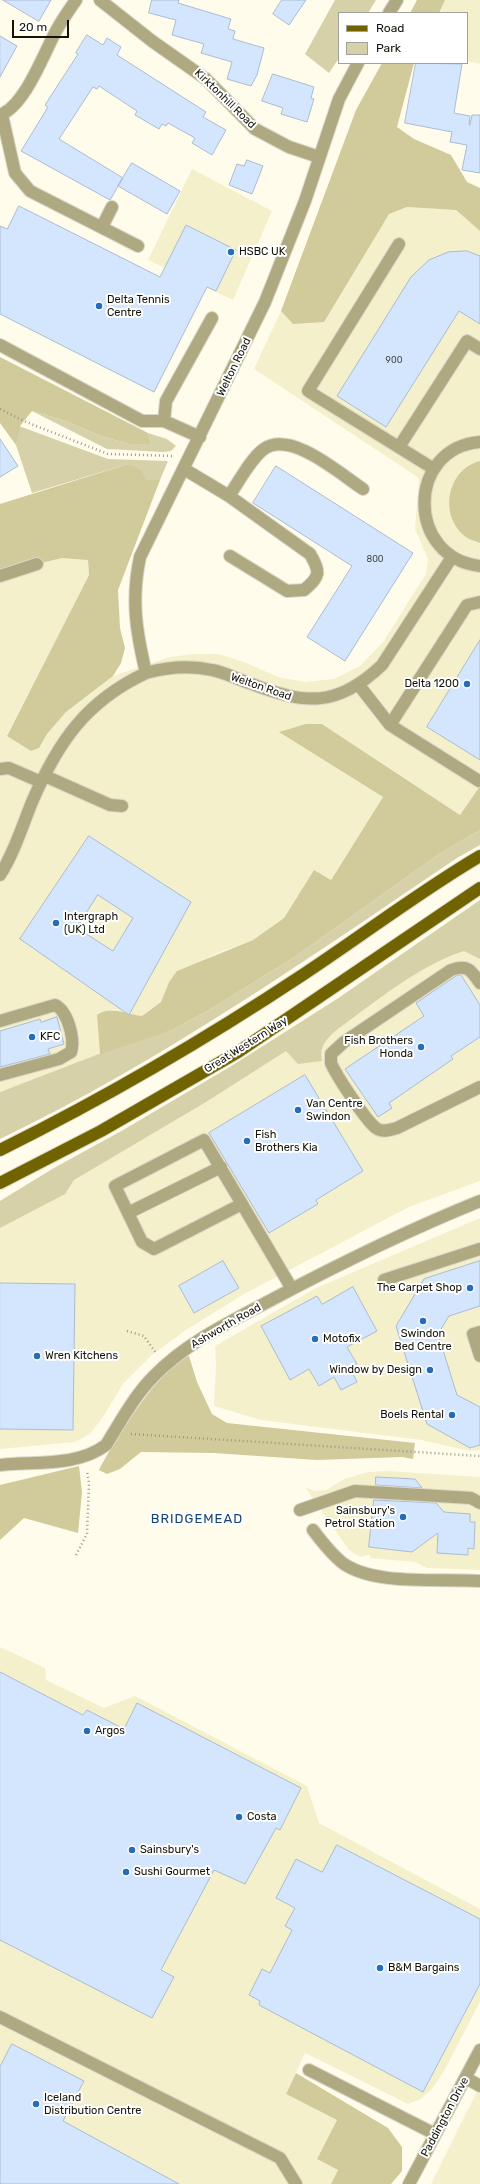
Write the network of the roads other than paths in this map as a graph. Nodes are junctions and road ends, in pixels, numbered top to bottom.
1 (76, 0) edge
2 (100, 0) edge
3 (397, 0) edge
4 (390, 12) edge
5 (357, 64) edge
6 (1, 115) edge
7 (319, 157) junction
8 (112, 207) dead end
9 (102, 227) junction
10 (399, 244) dead end
11 (138, 246) dead end
12 (212, 318) dead end
13 (0, 345) edge
14 (480, 349) edge
15 (164, 421) junction
16 (200, 437) junction
17 (480, 442) edge
18 (399, 447) junction
19 (184, 468) junction
20 (434, 469) junction
21 (363, 489) dead end
22 (229, 496) junction
23 (230, 556) dead end
24 (452, 557) junction
25 (37, 564) dead end
26 (480, 566) edge
27 (0, 576) edge
28 (480, 602) edge
29 (146, 673) junction
30 (358, 684) junction
31 (390, 725) junction
32 (0, 769) edge
33 (43, 779) junction
34 (480, 781) edge
35 (122, 806) dead end
36 (480, 856) edge
37 (1, 870) edge
38 (480, 888) edge
39 (480, 983) edge
40 (0, 1021) edge
41 (0, 1075) edge
42 (480, 1087) edge
43 (0, 1150) edge
44 (221, 1167) junction
45 (0, 1183) edge
46 (480, 1201) edge
47 (242, 1204) junction
48 (128, 1213) junction
49 (480, 1249) edge
50 (384, 1280) dead end
51 (292, 1289) junction
52 (480, 1332) edge
53 (480, 1356) edge
54 (0, 1466) edge
55 (480, 1503) edge
56 (300, 1510) dead end
57 (313, 1530) dead end
58 (480, 1580) edge
59 (0, 2017) edge
60 (480, 2050) edge
61 (309, 2070) dead end
62 (466, 2078) junction
63 (480, 2086) edge
64 (435, 2134) junction
65 (296, 2184) edge
66 (409, 2184) edge

1 - 6 street
2 - 7 street, Kirktonhill Road
3 - 4 street
5 - 7 street, Welton Road
6 - 9 street
7 - 16 street, Welton Road
8 - 9 street
9 - 11 street
10 - 18 street
12 - 15 street
13 - 15 street
14 - 18 street
15 - 16 street
16 - 19 street, Welton Road
17 - 20 street
18 - 20 street
19 - 22 street
19 - 29 street, Welton Road
20 - 24 street
21 - 22 street
22 - 23 street
24 - 26 street
24 - 30 street, Welton Road
25 - 27 street
28 - 31 street
29 - 30 street, Welton Road
29 - 33 street, Welton Road
30 - 31 street
31 - 34 street
32 - 33 street
33 - 35 street
33 - 37 street, Welton Road
36 - 43 main road
38 - 45 main road, Great Western Way
39 - 42 street
40 - 41 street
44 - 47 street
44 - 48 street
44 - 48 street
46 - 51 street, Ashworth Road
47 - 48 street
47 - 51 street
49 - 50 street
51 - 54 street, Ashworth Road
52 - 53 street
55 - 56 street
57 - 58 street
59 - 65 street
60 - 62 street, Paddington Drive
61 - 64 street
62 - 63 street
62 - 64 street, Paddington Drive
64 - 66 street, Paddington Drive

